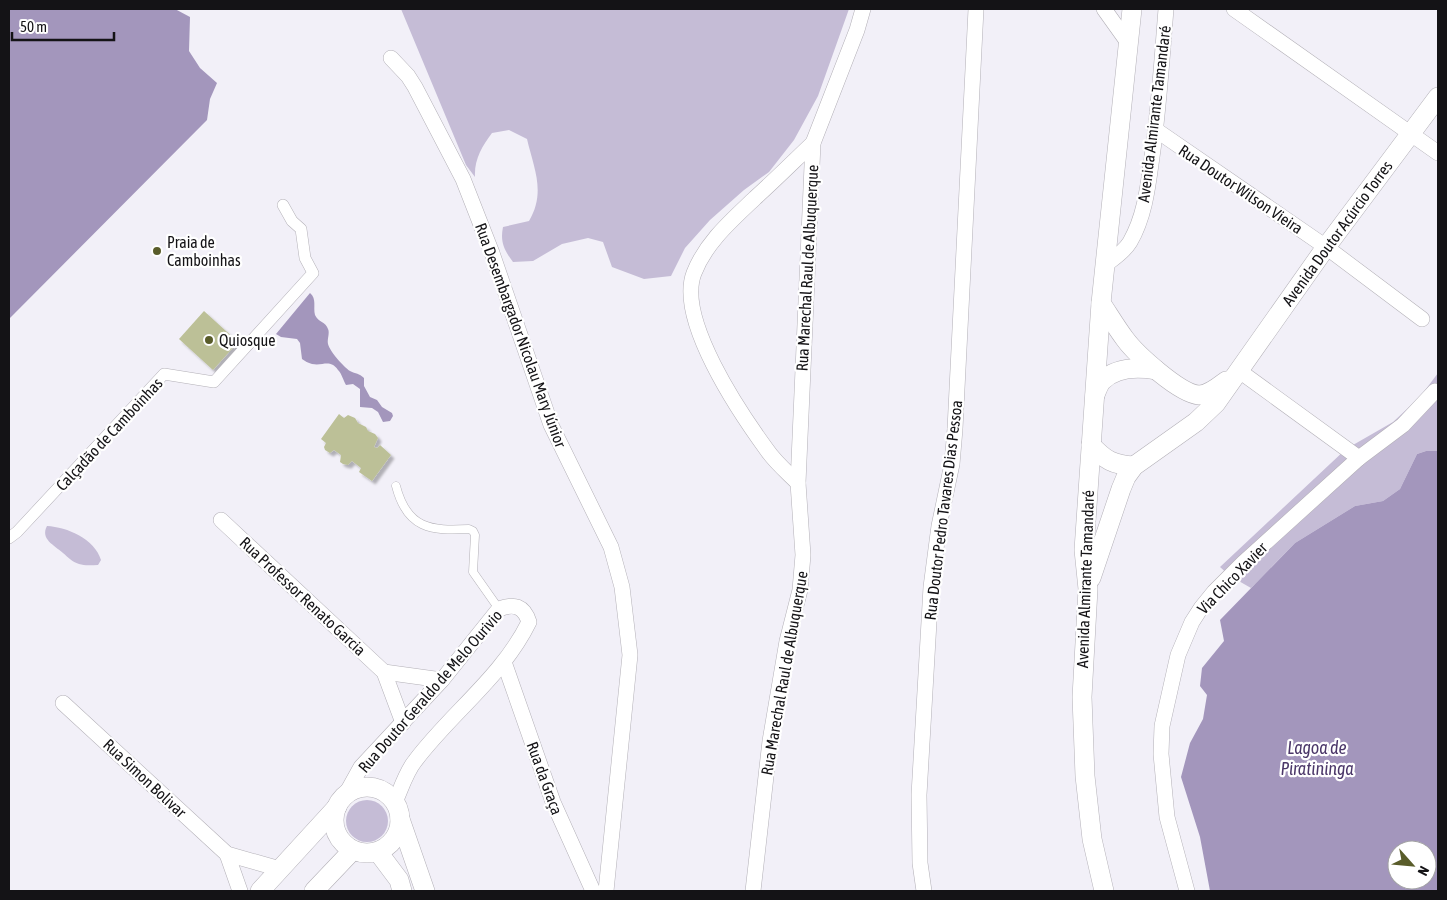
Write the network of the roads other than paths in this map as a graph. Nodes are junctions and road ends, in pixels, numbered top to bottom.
1 (863, 9) edge
2 (976, 9) edge
3 (1104, 9) edge
4 (1132, 9) edge
5 (1166, 9) edge
6 (1234, 9) edge
7 (1129, 44) junction
8 (391, 58) dead end
9 (1438, 97) edge
10 (1156, 130) junction
11 (1410, 133) junction
12 (813, 143) junction
13 (1438, 153) edge
14 (282, 205) dead end
15 (1326, 247) junction
16 (1105, 265) junction
17 (1101, 303) junction
18 (1422, 319) dead end
19 (1156, 370) junction
20 (1238, 370) junction
21 (1179, 386) junction
22 (1435, 391) dead end
23 (1094, 395) junction
24 (1176, 436) junction
25 (1091, 445) junction
26 (1359, 458) junction
27 (1134, 466) junction
28 (798, 483) junction
29 (396, 486) dead end
30 (221, 520) dead end
31 (9, 538) edge
32 (1088, 589) junction
33 (499, 609) junction
34 (504, 662) junction
35 (384, 672) junction
36 (442, 680) junction
37 (63, 703) dead end
38 (402, 723) junction
39 (341, 800) junction
40 (398, 811) junction
41 (352, 850) junction
42 (378, 852) junction
43 (227, 854) junction
44 (280, 870) junction
45 (240, 891) edge
46 (260, 891) edge
47 (314, 891) edge
48 (402, 891) edge
49 (425, 891) edge
50 (593, 891) edge
51 (606, 891) edge
52 (753, 891) edge
53 (924, 891) edge
54 (1104, 891) edge
55 (1187, 891) edge

1 - 12 street, Rua Marechal Raul de Albuquerque
2 - 53 street, Rua Doutor Pedro Tavares Dias Pessoa
3 - 7 street
4 - 7 street, Avenida Almirante Tamandaré
5 - 10 street, Avenida Almirante Tamandaré
6 - 11 street
7 - 16 street, Avenida Almirante Tamandaré
8 - 51 street, Rua Desembargador Nicolau Mary Júnior
9 - 11 street, Avenida Doutor Acúrcio Torres
10 - 15 street, Rua Doutor Wilson Vieira
10 - 16 street, Avenida Almirante Tamandaré
11 - 13 street
11 - 15 street, Avenida Doutor Acúrcio Torres
12 - 28 street, Rua Marechal Raul de Albuquerque
12 - 28 street, Rua Marechal Raul de Albuquerque
14 - 31 street, Calçadão de Camboinhas
15 - 18 street, Rua Doutor Wilson Vieira
15 - 20 street, Avenida Doutor Acúrcio Torres
16 - 17 street, Avenida Almirante Tamandaré
17 - 19 street, Avenida Doutor Acúrcio Torres
17 - 23 street, Avenida Almirante Tamandaré
19 - 21 street, Avenida Doutor Acúrcio Torres
19 - 23 street
20 - 21 street, Avenida Doutor Acúrcio Torres
20 - 24 street, Avenida Doutor Acúrcio Torres
20 - 26 street
21 - 24 street
22 - 26 street, Via Chico Xavier
23 - 25 street, Avenida Almirante Tamandaré
24 - 27 street, Avenida Doutor Acúrcio Torres
25 - 27 street
25 - 32 street, Avenida Almirante Tamandaré
26 - 55 street, Via Chico Xavier
27 - 32 street, Avenida Doutor Acúrcio Torres
28 - 52 street, Rua Marechal Raul de Albuquerque
29 - 33 lane
30 - 35 street, Rua Professor Renato Garcia
32 - 54 street, Avenida Almirante Tamandaré
33 - 34 street, Rua Doutor Geraldo de Melo Ourivio
33 - 36 street, Rua Doutor Geraldo de Melo Ourivio
34 - 40 street, Rua Doutor Geraldo de Melo Ourivio
34 - 50 street, Rua da Graça
35 - 36 street
35 - 38 street, Rua Professor Renato Garcia
36 - 38 street, Rua Doutor Geraldo de Melo Ourivio
37 - 43 street, Rua Simon Bolivar
38 - 39 street, Rua Doutor Geraldo de Melo Ourivio
39 - 40 street
39 - 41 street
39 - 44 street, Rua Doutor Geraldo de Melo Ourivio
40 - 42 street
40 - 49 street
41 - 42 street
41 - 47 street
42 - 48 street
43 - 44 street, Rua Simon Bolivar
43 - 45 street, Rua Simon Bolivar
44 - 46 street, Rua Doutor Geraldo de Melo Ourivio

